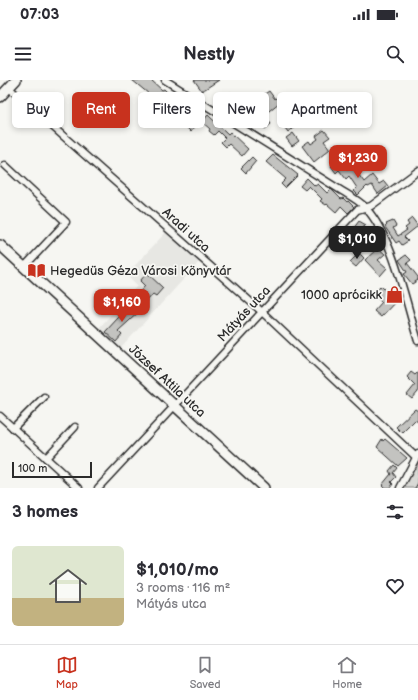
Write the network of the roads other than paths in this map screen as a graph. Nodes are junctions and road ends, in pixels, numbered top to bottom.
1 (16, 80) edge
2 (165, 80) edge
3 (9, 88) junction
4 (0, 96) edge
5 (5, 165) dead end
6 (418, 171) edge
7 (366, 208) junction
8 (0, 245) edge
9 (24, 267) junction
10 (261, 311) junction
11 (418, 341) edge
12 (44, 396) dead end
13 (174, 405) junction
14 (0, 416) edge
15 (75, 427) dead end
16 (13, 428) junction
17 (417, 456) edge
18 (46, 458) junction
19 (79, 488) edge
20 (98, 488) edge
21 (264, 488) edge
22 (400, 488) edge

1 - 3 street
2 - 7 street
3 - 4 street
3 - 10 street, Aradi utca
5 - 9 street
6 - 7 street, Mátyás utca
7 - 10 street, Mátyás utca
7 - 11 street
8 - 9 street, József Attila utca
9 - 13 street, József Attila utca
10 - 13 street, Mátyás utca
10 - 17 street, Aradi utca
12 - 16 street
13 - 20 street, Mátyás utca
13 - 21 street, József Attila utca
14 - 16 street
15 - 18 street
16 - 18 street
17 - 22 street
18 - 19 street

